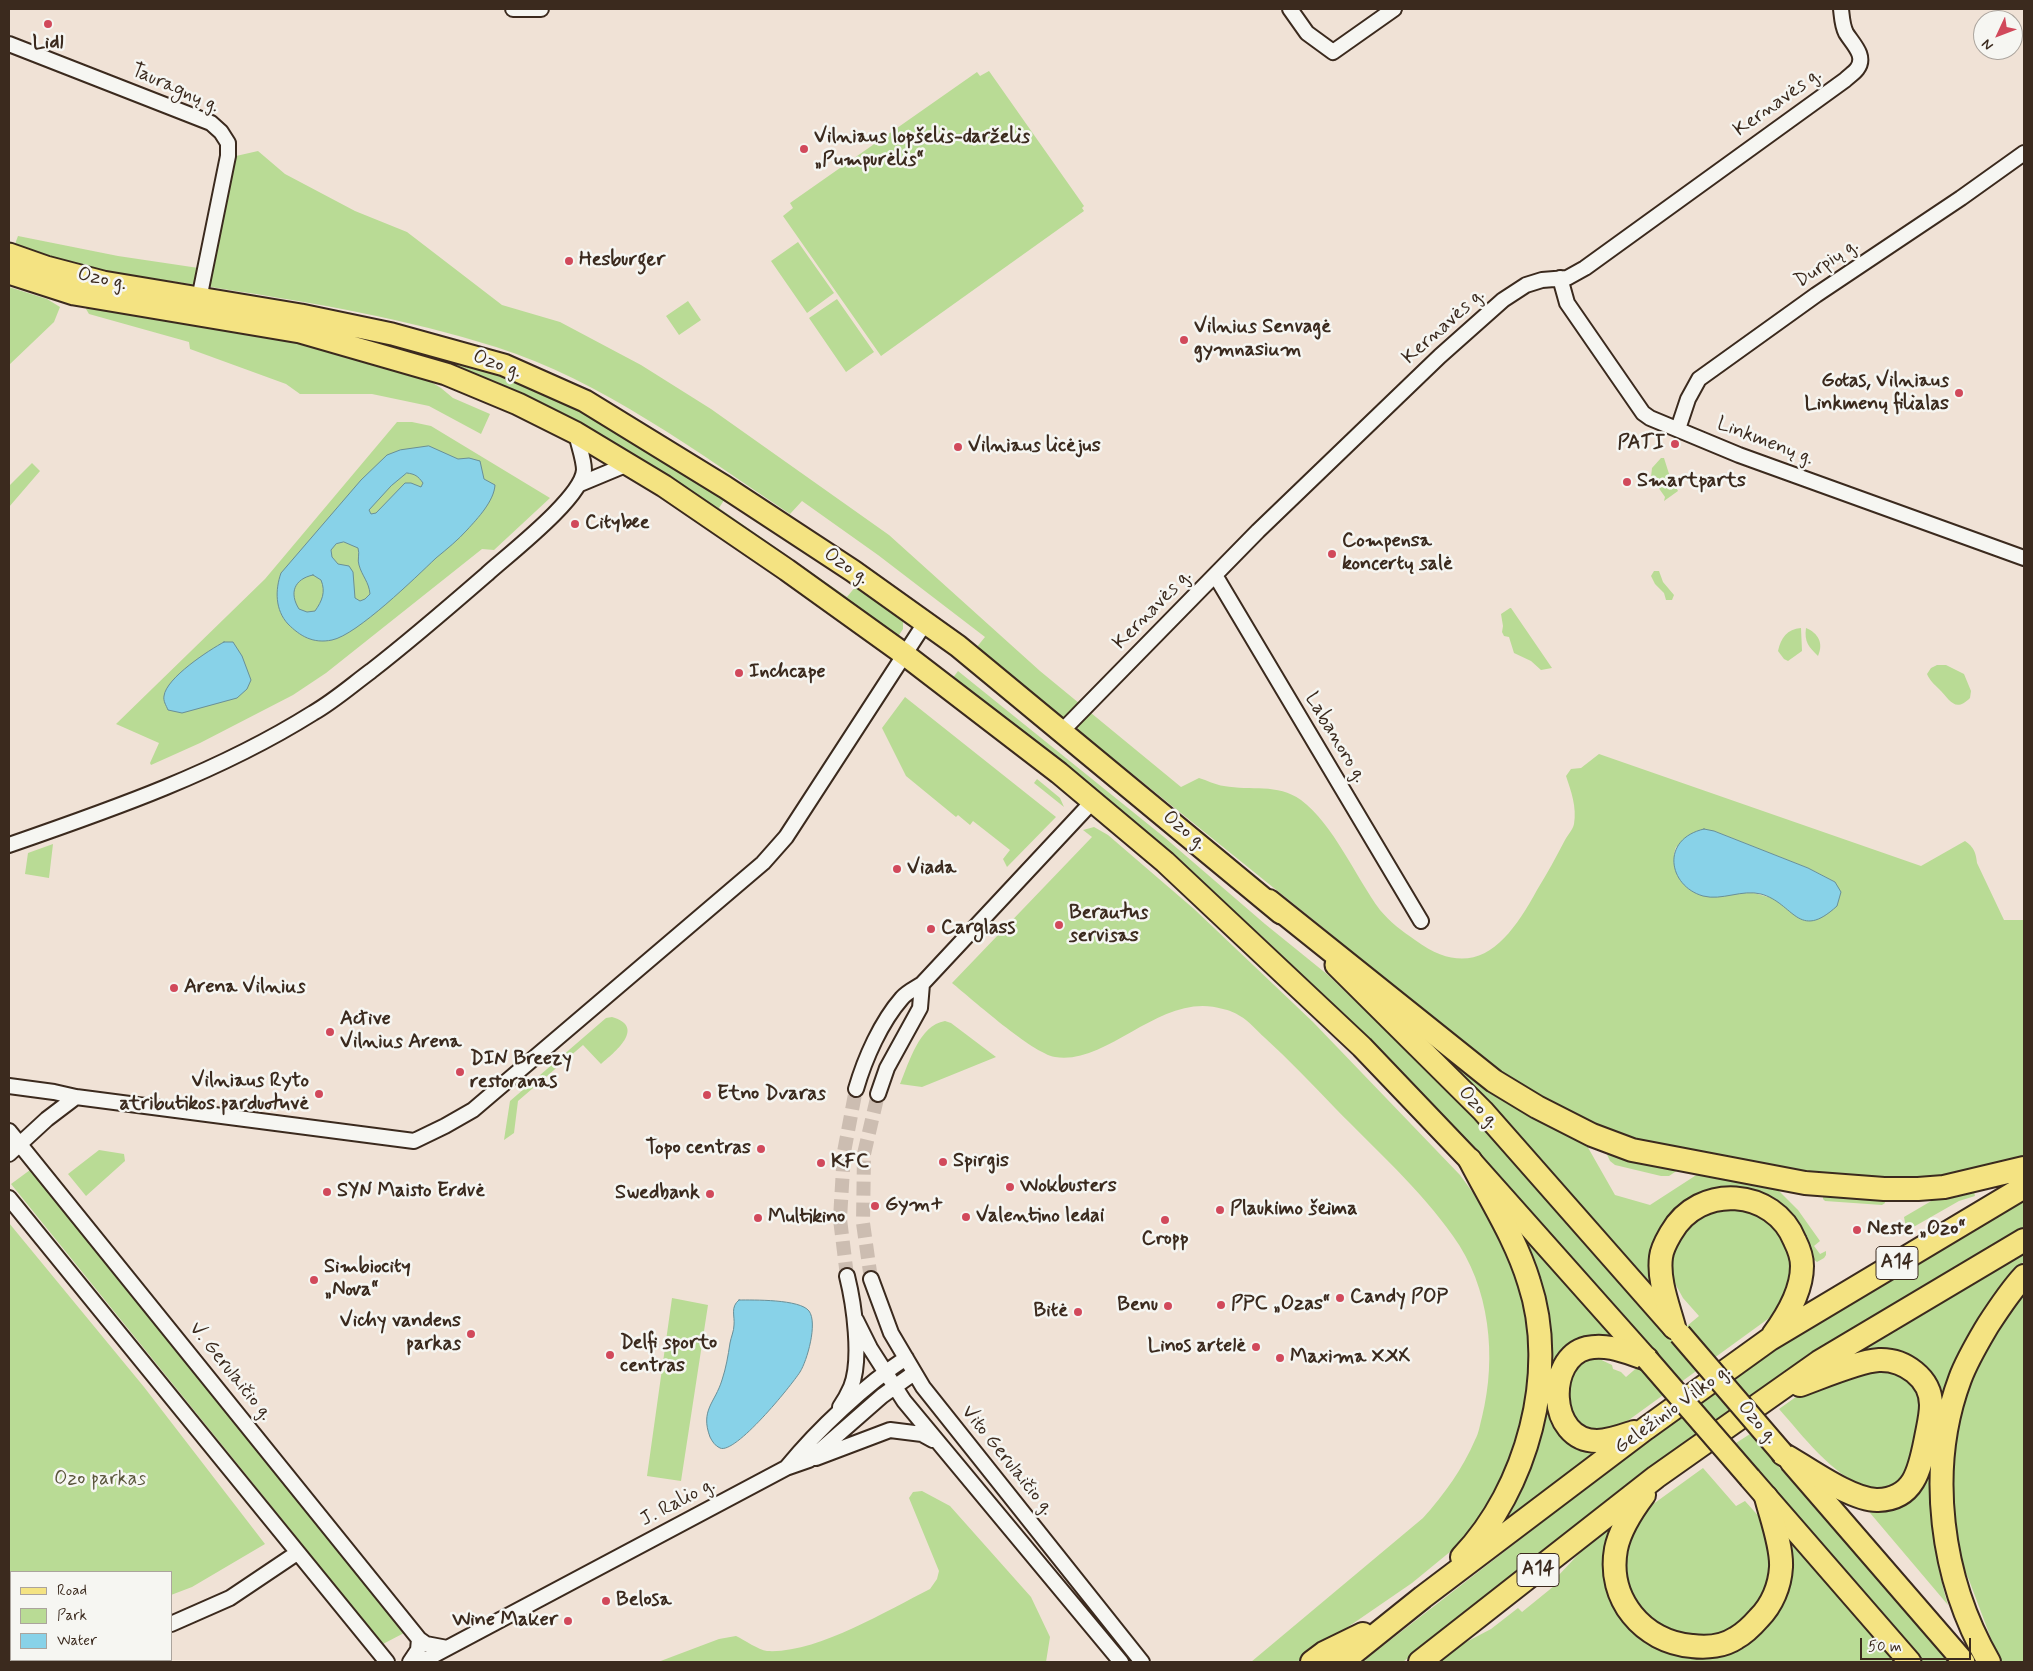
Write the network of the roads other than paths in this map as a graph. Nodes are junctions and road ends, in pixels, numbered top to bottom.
1 (513, 9) edge
2 (541, 9) edge
3 (1290, 9) edge
4 (1394, 9) edge
5 (1841, 9) edge
6 (9, 44) edge
7 (2024, 153) edge
8 (9, 254) edge
9 (9, 273) edge
10 (1560, 278) junction
11 (199, 298) junction
12 (1678, 430) junction
13 (576, 433) junction
14 (628, 464) junction
15 (580, 484) junction
16 (2024, 558) edge
17 (1215, 575) junction
18 (925, 623) junction
19 (904, 654) junction
20 (1062, 731) junction
21 (1094, 801) junction
22 (9, 845) edge
23 (1269, 901) junction
24 (1421, 921) dead end
25 (922, 984) junction
26 (9, 1086) edge
27 (856, 1089) tunnel mouth
28 (878, 1094) tunnel mouth
29 (76, 1097) junction
30 (9, 1131) edge
31 (20, 1145) junction
32 (9, 1154) edge
33 (1470, 1160) junction
34 (2024, 1168) edge
35 (2024, 1187) edge
36 (9, 1198) edge
37 (2024, 1240) edge
38 (847, 1276) tunnel mouth
39 (2024, 1276) edge
40 (870, 1279) tunnel mouth
41 (856, 1320) junction
42 (1677, 1331) junction
43 (1770, 1339) junction
44 (906, 1358) junction
45 (1647, 1359) junction
46 (884, 1372) junction
47 (914, 1373) junction
48 (894, 1386) junction
49 (1773, 1395) junction
50 (831, 1421) junction
51 (1645, 1429) junction
52 (938, 1443) junction
53 (1783, 1454) junction
54 (809, 1460) junction
55 (786, 1468) junction
56 (1656, 1477) junction
57 (1766, 1497) junction
58 (297, 1553) junction
59 (1423, 1598) junction
60 (1404, 1613) junction
61 (172, 1624) edge
62 (419, 1639) junction
63 (447, 1648) junction
64 (387, 1662) edge
65 (410, 1662) edge
66 (421, 1662) edge
67 (1121, 1662) edge
68 (1142, 1662) edge
69 (1312, 1662) edge
70 (1342, 1662) edge
71 (1420, 1662) edge
72 (1910, 1662) edge
73 (1964, 1662) edge
74 (1988, 1662) edge

1 - 2 street
3 - 4 street
5 - 10 street, Kernavės g.
6 - 11 street, Tauragnų g.
7 - 12 street, Durpių g.
8 - 11 main road, Ozo g.
9 - 13 main road, Ozo g.
10 - 12 street, Linkmenų g.
10 - 17 street, Kernavės g.
11 - 18 main road, Ozo g.
12 - 16 street, Linkmenų g.
13 - 14 main road, Ozo g.
13 - 15 street
14 - 15 street
14 - 19 main road, Ozo g.
15 - 22 street
17 - 20 street, Kernavės g.
17 - 24 street, Labanoro g.
18 - 19 street
18 - 20 main road, Ozo g.
19 - 21 main road, Ozo g.
19 - 29 street
20 - 23 main road, Ozo g.
21 - 25 street
21 - 33 main road, Ozo g.
23 - 34 highway
23 - 42 main road, Ozo g.
25 - 27 street
25 - 28 street
26 - 29 street
29 - 31 street
30 - 31 street, V. Gerulaičio g.
31 - 32 street
31 - 62 street, V. Gerulaičio g.
33 - 45 main road, Ozo g.
33 - 59 highway
35 - 43 highway, Geležinio Vilko g. / A14
36 - 58 street
37 - 49 highway, A14
38 - 41 street
39 - 74 highway
40 - 44 street, Vito Gerulaičio g.
41 - 46 street, Vito Gerulaičio g.
41 - 50 street
42 - 43 highway
42 - 53 main road, Ozo g., bridge
43 - 51 highway, Geležinio Vilko g. / A14
44 - 46 street
44 - 47 street, Vito Gerulaičio g.
45 - 51 highway
45 - 57 main road, Ozo g., bridge
46 - 48 street, Vito Gerulaičio g.
46 - 50 street
47 - 48 street, J. Ralio g.
47 - 68 street, Vito Gerulaičio g.
48 - 52 street, Vito Gerulaičio g.
48 - 54 street, J. Ralio g.
49 - 53 highway
49 - 56 highway, A14
50 - 55 street
51 - 59 highway, Geležinio Vilko g. / A14
52 - 54 street
52 - 67 street, Vito Gerulaičio g.
53 - 73 main road, Ozo g.
54 - 55 street, J. Ralio g.
55 - 63 street, J. Ralio g.
56 - 57 highway
56 - 71 highway, A14
57 - 72 main road, Ozo g.
58 - 61 street
58 - 64 street
59 - 60 highway, Geležinio Vilko g. / A14
60 - 69 highway
60 - 70 highway, Geležinio Vilko g. / A14
62 - 63 street
62 - 65 street
63 - 66 street

